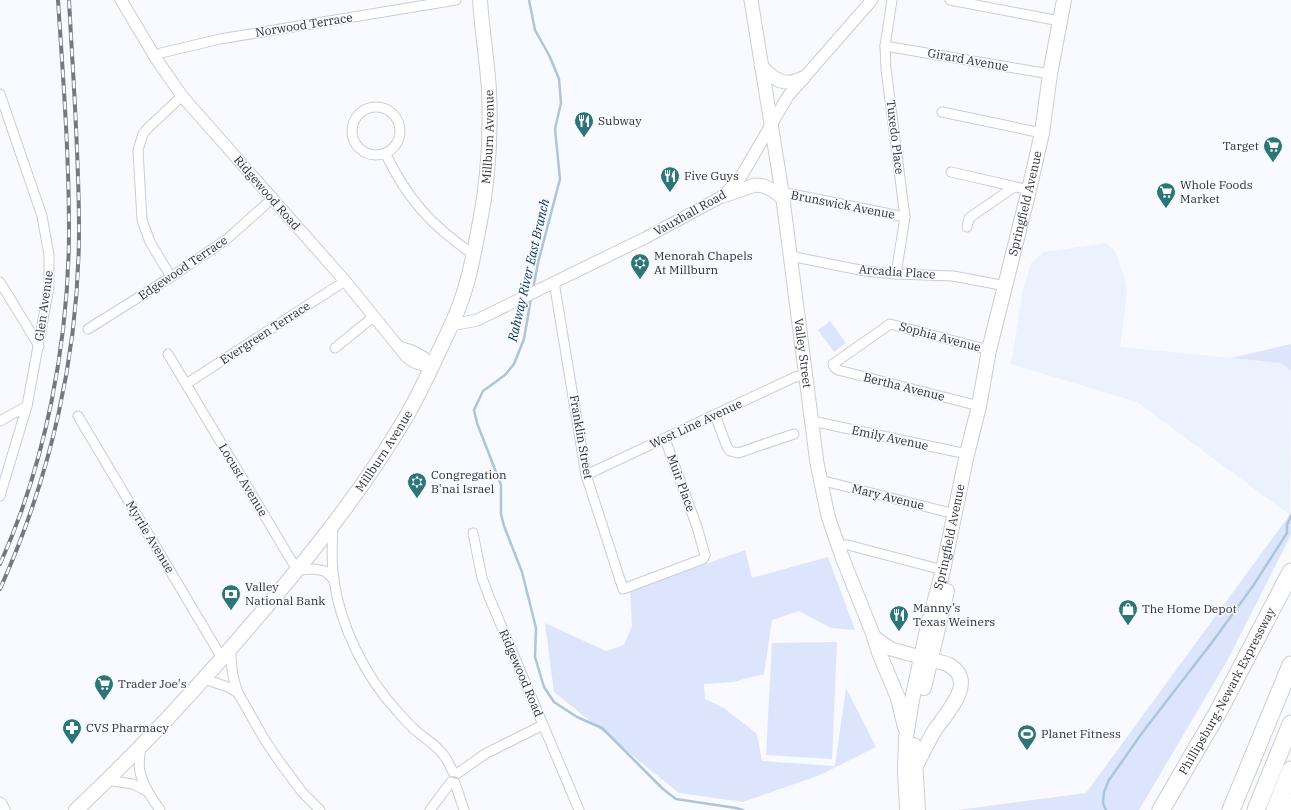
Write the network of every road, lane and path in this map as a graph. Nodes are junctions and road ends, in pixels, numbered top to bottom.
1 (121, 0) edge
2 (456, 0) edge
3 (480, 0) edge
4 (750, 0) edge
5 (872, 0) edge
6 (892, 0) edge
7 (950, 0) edge
8 (1064, 0) edge
9 (412, 4) edge
10 (1060, 21) junction
11 (885, 46) junction
12 (155, 57) junction
13 (761, 66) junction
14 (1050, 74) junction
15 (803, 78) junction
16 (0, 94) edge
17 (182, 96) junction
18 (942, 112) dead end
19 (771, 123) junction
20 (1042, 133) junction
21 (385, 153) junction
22 (951, 172) dead end
23 (1014, 187) junction
24 (1029, 190) junction
25 (723, 196) junction
26 (782, 196) junction
27 (273, 198) junction
28 (904, 217) junction
29 (967, 227) dead end
30 (474, 254) junction
31 (790, 256) junction
32 (896, 274) junction
33 (171, 277) junction
34 (345, 281) junction
35 (0, 282) edge
36 (554, 282) junction
37 (1006, 286) junction
38 (374, 318) junction
39 (452, 325) junction
40 (88, 329) dead end
41 (39, 346) junction
42 (335, 348) dead end
43 (989, 350) junction
44 (168, 354) dead end
45 (834, 363) joint
46 (432, 366) junction
47 (806, 375) junction
48 (186, 384) junction
49 (27, 406) junction
50 (979, 406) junction
51 (715, 415) junction
52 (78, 416) dead end
53 (812, 421) junction
54 (0, 422) edge
55 (794, 434) dead end
56 (665, 439) junction
57 (967, 454) junction
58 (586, 475) junction
59 (820, 480) junction
60 (0, 496) edge
61 (955, 514) junction
62 (333, 524) junction
63 (473, 533) dead end
64 (838, 545) junction
65 (297, 570) junction
66 (943, 570) junction
67 (1291, 572) edge
68 (334, 580) junction
69 (1291, 588) edge
70 (623, 589) joint
71 (874, 637) junction
72 (1258, 637) junction
73 (227, 653) junction
74 (926, 659) junction
75 (1291, 665) edge
76 (204, 679) junction
77 (238, 693) junction
78 (1291, 724) edge
79 (543, 725) junction
80 (906, 737) junction
81 (141, 746) junction
82 (915, 768) junction
83 (1291, 770) edge
84 (455, 772) junction
85 (108, 780) junction
86 (453, 782) junction
87 (148, 792) junction
88 (1291, 802) edge
89 (0, 804) edge
90 (3, 810) edge
91 (76, 810) edge
92 (160, 810) edge
93 (320, 810) edge
94 (430, 810) edge
95 (464, 810) edge
96 (579, 810) edge
97 (907, 810) edge
98 (918, 810) edge
99 (1161, 810) edge
100 (1231, 810) edge
101 (1256, 810) edge
102 (1275, 810) edge
103 (1288, 810) edge

1 - 12 street, Ridgewood Road
2 - 9 street, Norwood Terrace
3 - 30 main road, Millburn Avenue
4 - 13 main road, Valley Street
5 - 15 street, Vauxhall Road
6 - 11 street, Tuxedo Place
7 - 10 street
8 - 10 main road, Springfield Avenue
9 - 12 street, Norwood Terrace
10 - 14 main road, Springfield Avenue
11 - 14 street, Girard Avenue
11 - 28 street, Tuxedo Place
12 - 17 street, Ridgewood Road
13 - 15 main road
13 - 19 main road, Valley Street
14 - 20 main road, Springfield Avenue
15 - 19 street, Vauxhall Road
16 - 41 street, Glen Avenue
17 - 27 street, Ridgewood Road
17 - 33 street
18 - 20 street
19 - 25 street, Vauxhall Road
19 - 26 main road, Valley Street
20 - 24 main road, Springfield Avenue
21 - 21 street
21 - 30 street
22 - 23 street
23 - 24 street
23 - 29 street
24 - 37 main road, Springfield Avenue
25 - 26 main road
25 - 36 street, Vauxhall Road
26 - 28 street, Brunswick Avenue
26 - 31 main road, Valley Street
27 - 33 street, Edgewood Terrace
27 - 34 street, Ridgewood Road
28 - 32 street, Tuxedo Place
30 - 39 main road, Millburn Avenue
31 - 32 street, Arcadia Place
31 - 47 main road, Valley Street
32 - 37 street, Arcadia Place
33 - 40 street, Edgewood Terrace
34 - 38 street, Ridgewood Road
34 - 48 street, Evergreen Terrace
35 - 41 street
36 - 39 street, Vauxhall Road
36 - 58 street, Franklin Street
37 - 43 main road, Springfield Avenue
38 - 42 street
38 - 46 street, Ridgewood Road
39 - 46 main road, Millburn Avenue
41 - 49 street, Glen Avenue
43 - 45 street, Sophia Avenue
43 - 50 main road, Springfield Avenue
44 - 48 street, Locust Avenue
45 - 50 street, Bertha Avenue
46 - 62 main road, Millburn Avenue
47 - 51 street, West Line Avenue
47 - 53 main road, Valley Street
48 - 65 street, Locust Avenue
49 - 54 street
49 - 60 street, Glen Avenue
50 - 57 main road, Springfield Avenue
50 - 74 main road, Springfield Avenue
51 - 55 street
51 - 56 street, West Line Avenue
52 - 73 street, Myrtle Avenue
53 - 57 street, Emily Avenue
53 - 59 main road, Valley Street
56 - 58 street, West Line Avenue
56 - 70 street, Muir Place
57 - 61 main road, Springfield Avenue
58 - 70 street, Franklin Street
59 - 61 street, Mary Avenue
59 - 64 main road, Valley Street
61 - 66 main road, Springfield Avenue
62 - 65 main road, Millburn Avenue
62 - 68 street
63 - 79 street, Ridgewood Road
64 - 66 street
64 - 71 main road, Valley Street
65 - 68 street
65 - 73 main road, Millburn Avenue
66 - 74 main road, Springfield Avenue
67 - 72 highway, Phillipsburg-Newark Expressway
68 - 84 street
69 - 72 highway
71 - 74 main road
71 - 80 main road
72 - 99 highway, Phillipsburg-Newark Expressway
73 - 76 main road, Millburn Avenue
73 - 77 street
74 - 80 main road, Springfield Avenue
74 - 82 main road, Springfield Avenue
74 - 82 main road
75 - 100 highway
76 - 77 street
76 - 81 main road, Millburn Avenue
77 - 93 street
78 - 101 highway
79 - 84 street
79 - 96 street, Ridgewood Road
80 - 97 main road, Springfield Avenue
81 - 85 main road, Millburn Avenue
81 - 87 street
82 - 98 main road, Springfield Avenue
83 - 102 highway
84 - 86 street
85 - 87 street
85 - 91 main road, Millburn Avenue
86 - 94 street
86 - 95 street
87 - 92 street
88 - 103 highway
89 - 90 main road

